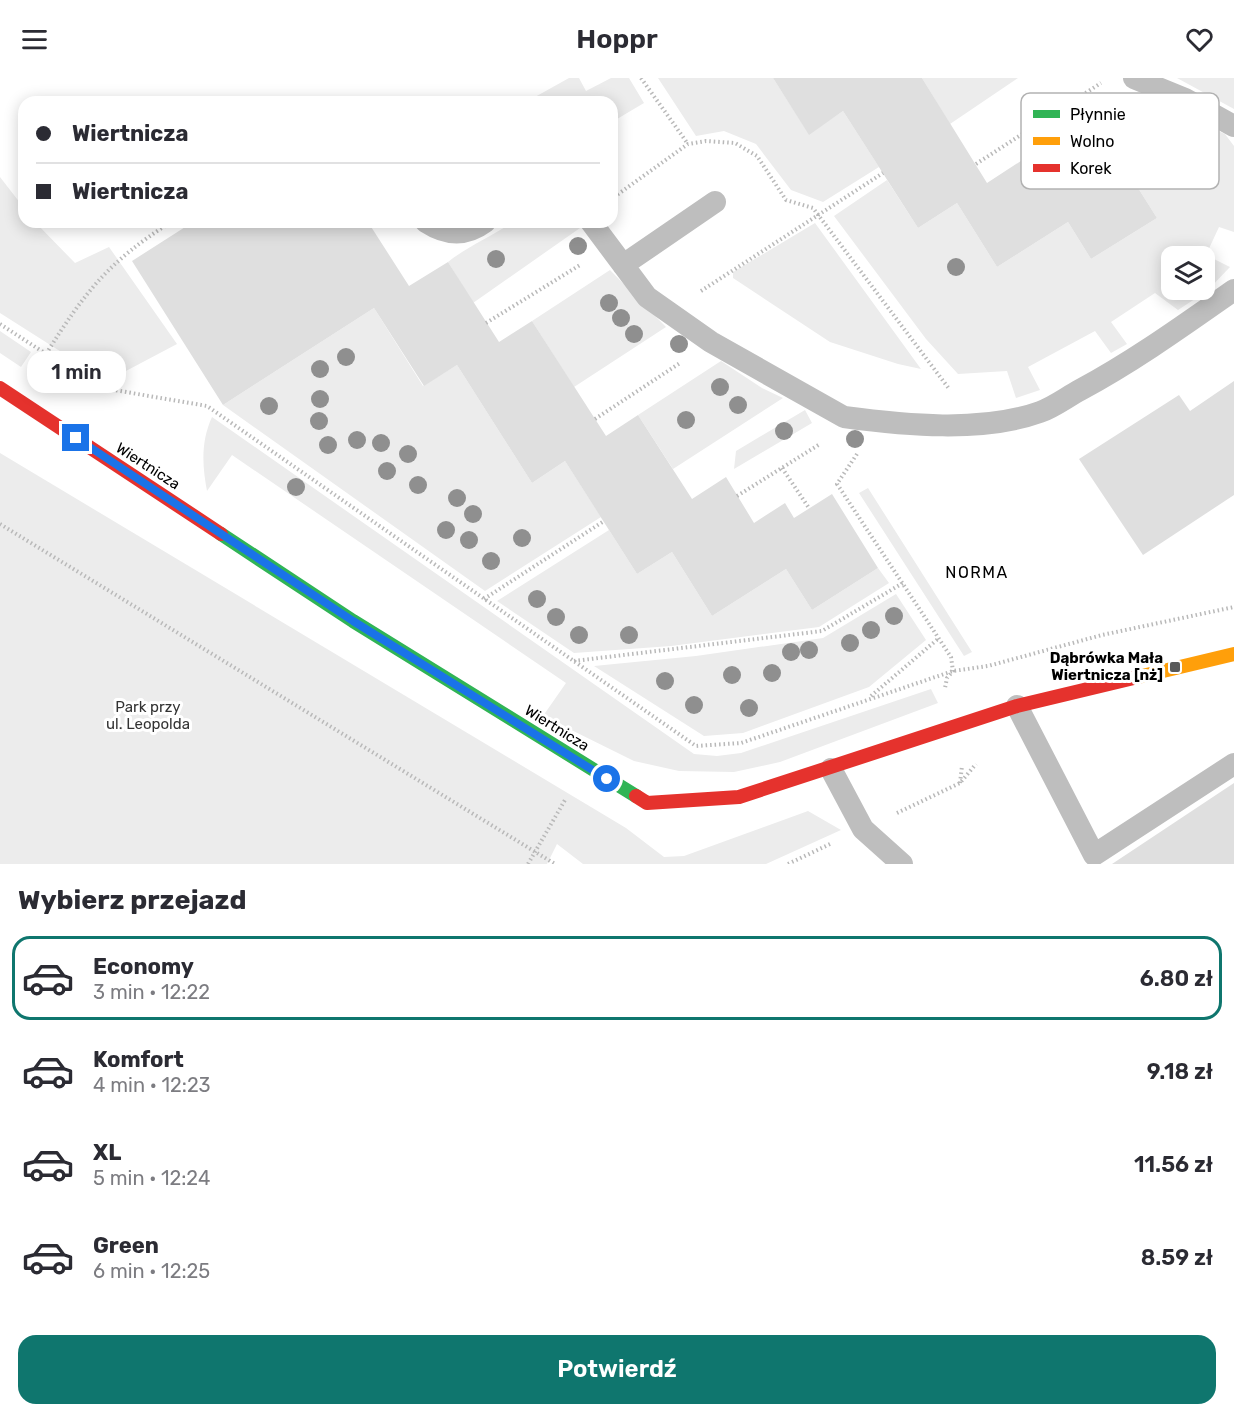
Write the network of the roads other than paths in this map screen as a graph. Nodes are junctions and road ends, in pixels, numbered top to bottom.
1 (1134, 78) edge
2 (1170, 93) edge
3 (1219, 118) edge
4 (1234, 126) edge
5 (715, 202) dead end
6 (436, 228) edge
7 (477, 228) edge
8 (595, 228) edge
9 (622, 265) junction
10 (1234, 290) edge
11 (0, 388) edge
12 (1234, 654) edge
13 (1017, 706) junction
14 (1234, 764) edge
15 (831, 769) junction
16 (902, 864) edge

1 - 2 lane
3 - 4 lane
5 - 9 lane
6 - 7 lane
8 - 9 lane
9 - 10 lane
11 - 15 street, Wiertnicza
12 - 13 street, Wiertnicza
13 - 14 lane
13 - 15 street, Wiertnicza
15 - 16 lane

